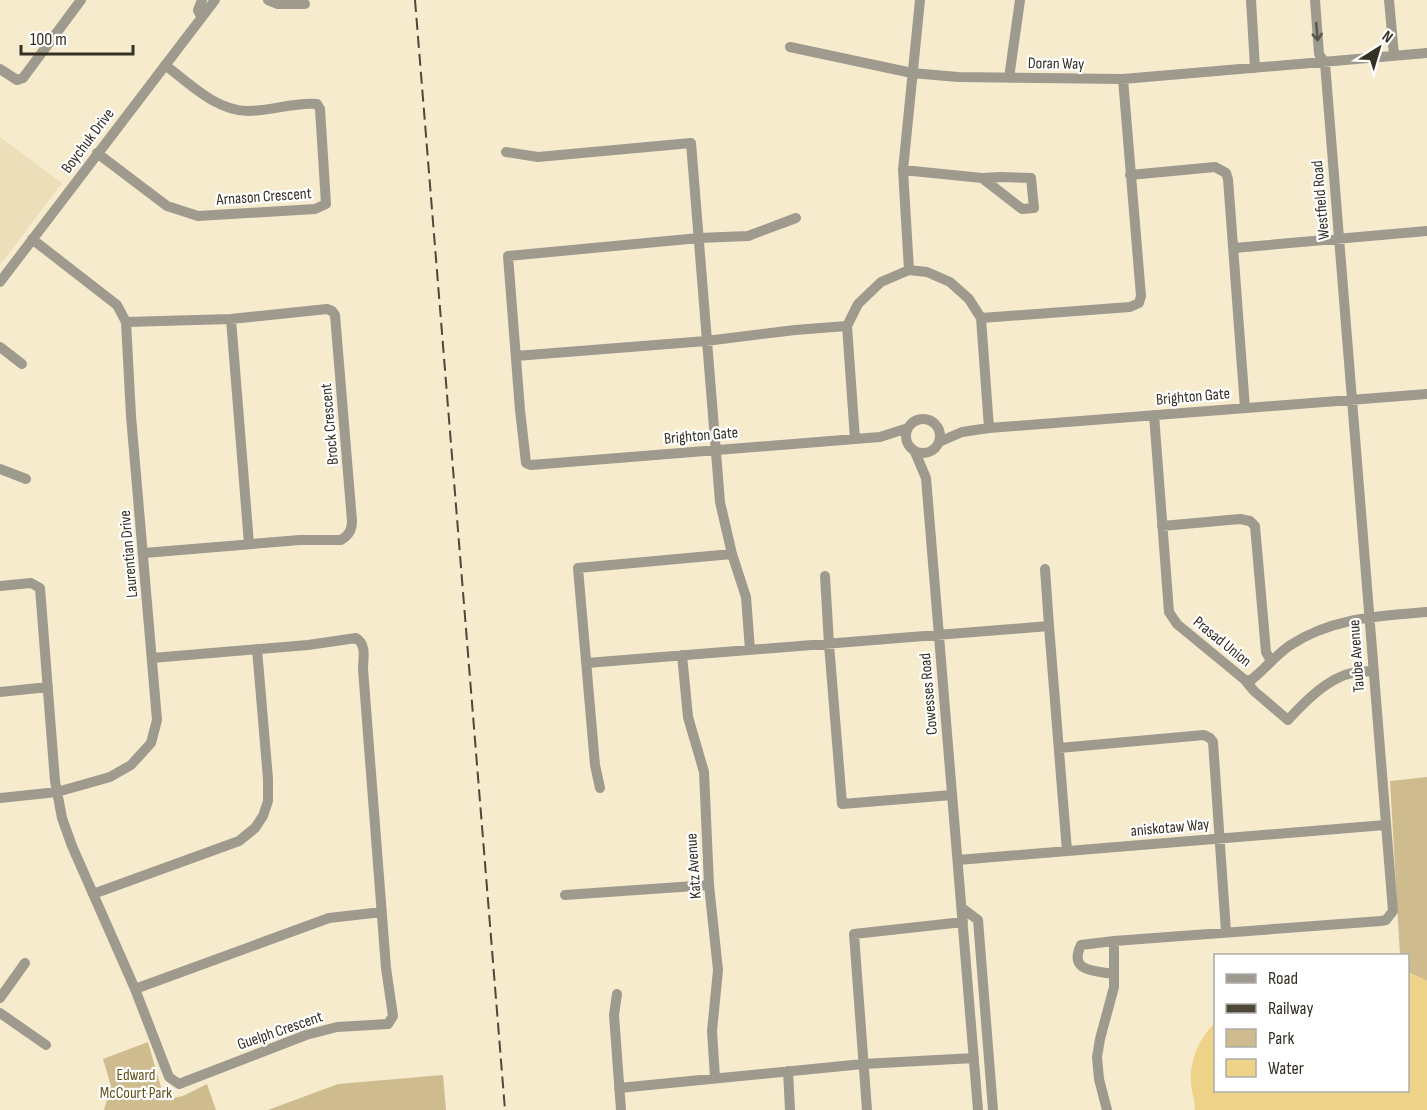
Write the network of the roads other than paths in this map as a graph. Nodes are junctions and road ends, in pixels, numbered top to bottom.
1 (81, 0) edge
2 (202, 0) edge
3 (215, 0) edge
4 (268, 0) edge
5 (920, 0) edge
6 (1020, 0) edge
7 (1251, 0) edge
8 (1315, 0) edge
9 (1389, 0) edge
10 (305, 4) dead end
11 (201, 17) junction
12 (790, 47) dead end
13 (1427, 53) edge
14 (1394, 55) junction
15 (1324, 63) junction
16 (165, 65) junction
17 (1255, 68) junction
18 (0, 69) edge
19 (912, 73) junction
20 (1009, 78) junction
21 (1123, 79) junction
22 (506, 152) dead end
23 (98, 153) junction
24 (903, 170) junction
25 (1130, 175) junction
26 (982, 178) junction
27 (796, 218) dead end
28 (1427, 231) edge
29 (699, 238) junction
30 (32, 239) junction
31 (1339, 239) junction
32 (1234, 248) junction
33 (909, 270) junction
34 (0, 282) edge
35 (981, 318) junction
36 (231, 319) junction
37 (126, 322) junction
38 (847, 326) junction
39 (706, 341) junction
40 (0, 347) edge
41 (516, 356) junction
42 (22, 364) dead end
43 (1427, 394) edge
44 (1352, 400) junction
45 (1245, 408) junction
46 (1154, 415) junction
47 (936, 425) junction
48 (908, 428) junction
49 (989, 428) junction
50 (962, 432) junction
51 (880, 437) junction
52 (855, 439) junction
53 (936, 447) junction
54 (911, 448) junction
55 (717, 450) junction
56 (0, 469) edge
57 (926, 478) junction
58 (26, 479) dead end
59 (1162, 526) junction
60 (249, 544) junction
61 (144, 553) junction
62 (732, 554) junction
63 (1045, 569) dead end
64 (825, 576) dead end
65 (0, 586) edge
66 (1427, 612) edge
67 (1370, 618) junction
68 (1049, 626) junction
69 (939, 635) junction
70 (829, 644) junction
71 (257, 649) junction
72 (750, 650) junction
73 (682, 655) junction
74 (152, 658) junction
75 (1271, 661) junction
76 (587, 663) junction
77 (1374, 672) junction
78 (1245, 680) junction
79 (48, 687) junction
80 (0, 692) edge
81 (1059, 748) junction
82 (600, 788) dead end
83 (57, 792) junction
84 (952, 795) junction
85 (0, 798) edge
86 (1385, 825) junction
87 (1220, 839) junction
88 (1067, 851) junction
89 (958, 860) junction
90 (709, 885) junction
91 (93, 894) junction
92 (566, 895) dead end
93 (962, 908) junction
94 (382, 912) junction
95 (963, 922) junction
96 (1226, 932) junction
97 (1114, 941) junction
98 (25, 963) dead end
99 (1114, 974) junction
100 (135, 989) junction
101 (617, 994) dead end
102 (0, 998) edge
103 (0, 1013) edge
104 (46, 1045) dead end
105 (974, 1058) junction
106 (863, 1064) junction
107 (788, 1071) junction
108 (715, 1078) junction
109 (619, 1088) junction
110 (621, 1110) edge
111 (790, 1110) edge
112 (867, 1110) edge
113 (978, 1110) edge
114 (993, 1110) edge
115 (1107, 1110) edge

1 - 18 street
2 - 11 street
3 - 11 street, Boychuk Drive
4 - 10 street
5 - 19 street
6 - 20 street
7 - 17 street
8 -> 15 street, Westfield Road
9 - 14 street
11 - 16 street, Boychuk Drive
12 - 19 street, Doran Way
13 - 14 street, Doran Way
14 - 15 street, Doran Way
15 - 17 street, Doran Way
15 - 31 street, Westfield Road
16 - 23 street, Boychuk Drive
16 - 23 street, Arnason Crescent
17 - 21 street, Doran Way
19 - 20 street, Doran Way
19 - 24 street
20 - 21 street, Doran Way
21 - 25 street
22 - 29 street
23 - 30 street, Boychuk Drive
24 - 26 street
24 - 33 street
25 - 32 street
25 - 35 street
26 - 26 street
27 - 29 street
28 - 31 street
29 - 39 street
29 - 41 street
30 - 34 street, Boychuk Drive
30 - 37 street
31 - 32 street
31 - 44 street, Westfield Road
32 - 45 street
33 - 35 street
33 - 38 street
35 - 49 street
36 - 37 street, Brock Crescent
36 - 60 street
36 - 60 street, Brock Crescent
37 - 61 street, Laurentian Drive
38 - 39 street
38 - 52 street
39 - 41 street
39 - 55 street
40 - 42 street
41 - 55 street, Brighton Gate
43 - 44 street, Brighton Gate
44 - 45 street, Brighton Gate
44 - 67 street, Taube Avenue
45 - 46 street, Brighton Gate
46 - 49 street, Brighton Gate
46 - 59 street, Prasad Union
47 - 48 street
47 - 50 street, Brighton Gate
47 - 53 street
48 - 51 street, Brighton Gate
48 - 54 street
49 - 50 street, Brighton Gate
50 - 53 street, Brighton Gate
51 - 52 street, Brighton Gate
51 - 54 street, Brighton Gate
52 - 55 street, Brighton Gate
53 - 54 street
53 - 57 street, Cowesses Road
54 - 57 street, Cowesses Road
55 - 62 street
56 - 58 street
57 - 69 street, Cowesses Road
59 - 75 street
59 - 78 street, Prasad Union
60 - 61 street, Brock Crescent
61 - 74 street, Laurentian Drive
62 - 72 street
62 - 76 street
63 - 68 street
64 - 70 street
65 - 79 street, Guelph Crescent
66 - 67 street, Prasad Union
67 - 75 street, Prasad Union
67 - 77 street, Taube Avenue
68 - 69 street
68 - 81 street
69 - 70 street
69 - 84 street, Cowesses Road
70 - 72 street
70 - 84 street
71 - 74 street, Guelph Crescent
71 - 91 street
71 - 94 street, Guelph Crescent
72 - 73 street
73 - 76 street
73 - 90 street, Katz Avenue
74 - 83 street, Laurentian Drive
75 - 78 street, Prasad Union
76 - 82 street
77 - 78 street
77 - 86 street, Taube Avenue
79 - 80 street
79 - 83 street, Guelph Crescent
81 - 87 street
81 - 88 street
83 - 85 street, Laurentian Drive
83 - 91 street, Guelph Crescent
84 - 89 street, Cowesses Road
86 - 87 street, aniskotaw Way
86 - 96 street, Taube Avenue
87 - 88 street, aniskotaw Way
87 - 96 street
88 - 89 street, aniskotaw Way
89 - 93 street, Cowesses Road
90 - 92 street
90 - 108 street, Katz Avenue
91 - 100 street, Guelph Crescent
93 - 95 street, Cowesses Road
93 - 114 street
94 - 100 street
94 - 100 street, Guelph Crescent
95 - 105 street, Cowesses Road
95 - 106 street
96 - 97 street
97 - 99 street
97 - 99 street
98 - 102 street
99 - 115 street
101 - 109 street
103 - 104 street
105 - 106 street
105 - 113 street, Cowesses Road
106 - 107 street
106 - 112 street
107 - 108 street
107 - 111 street
108 - 109 street
109 - 110 street

